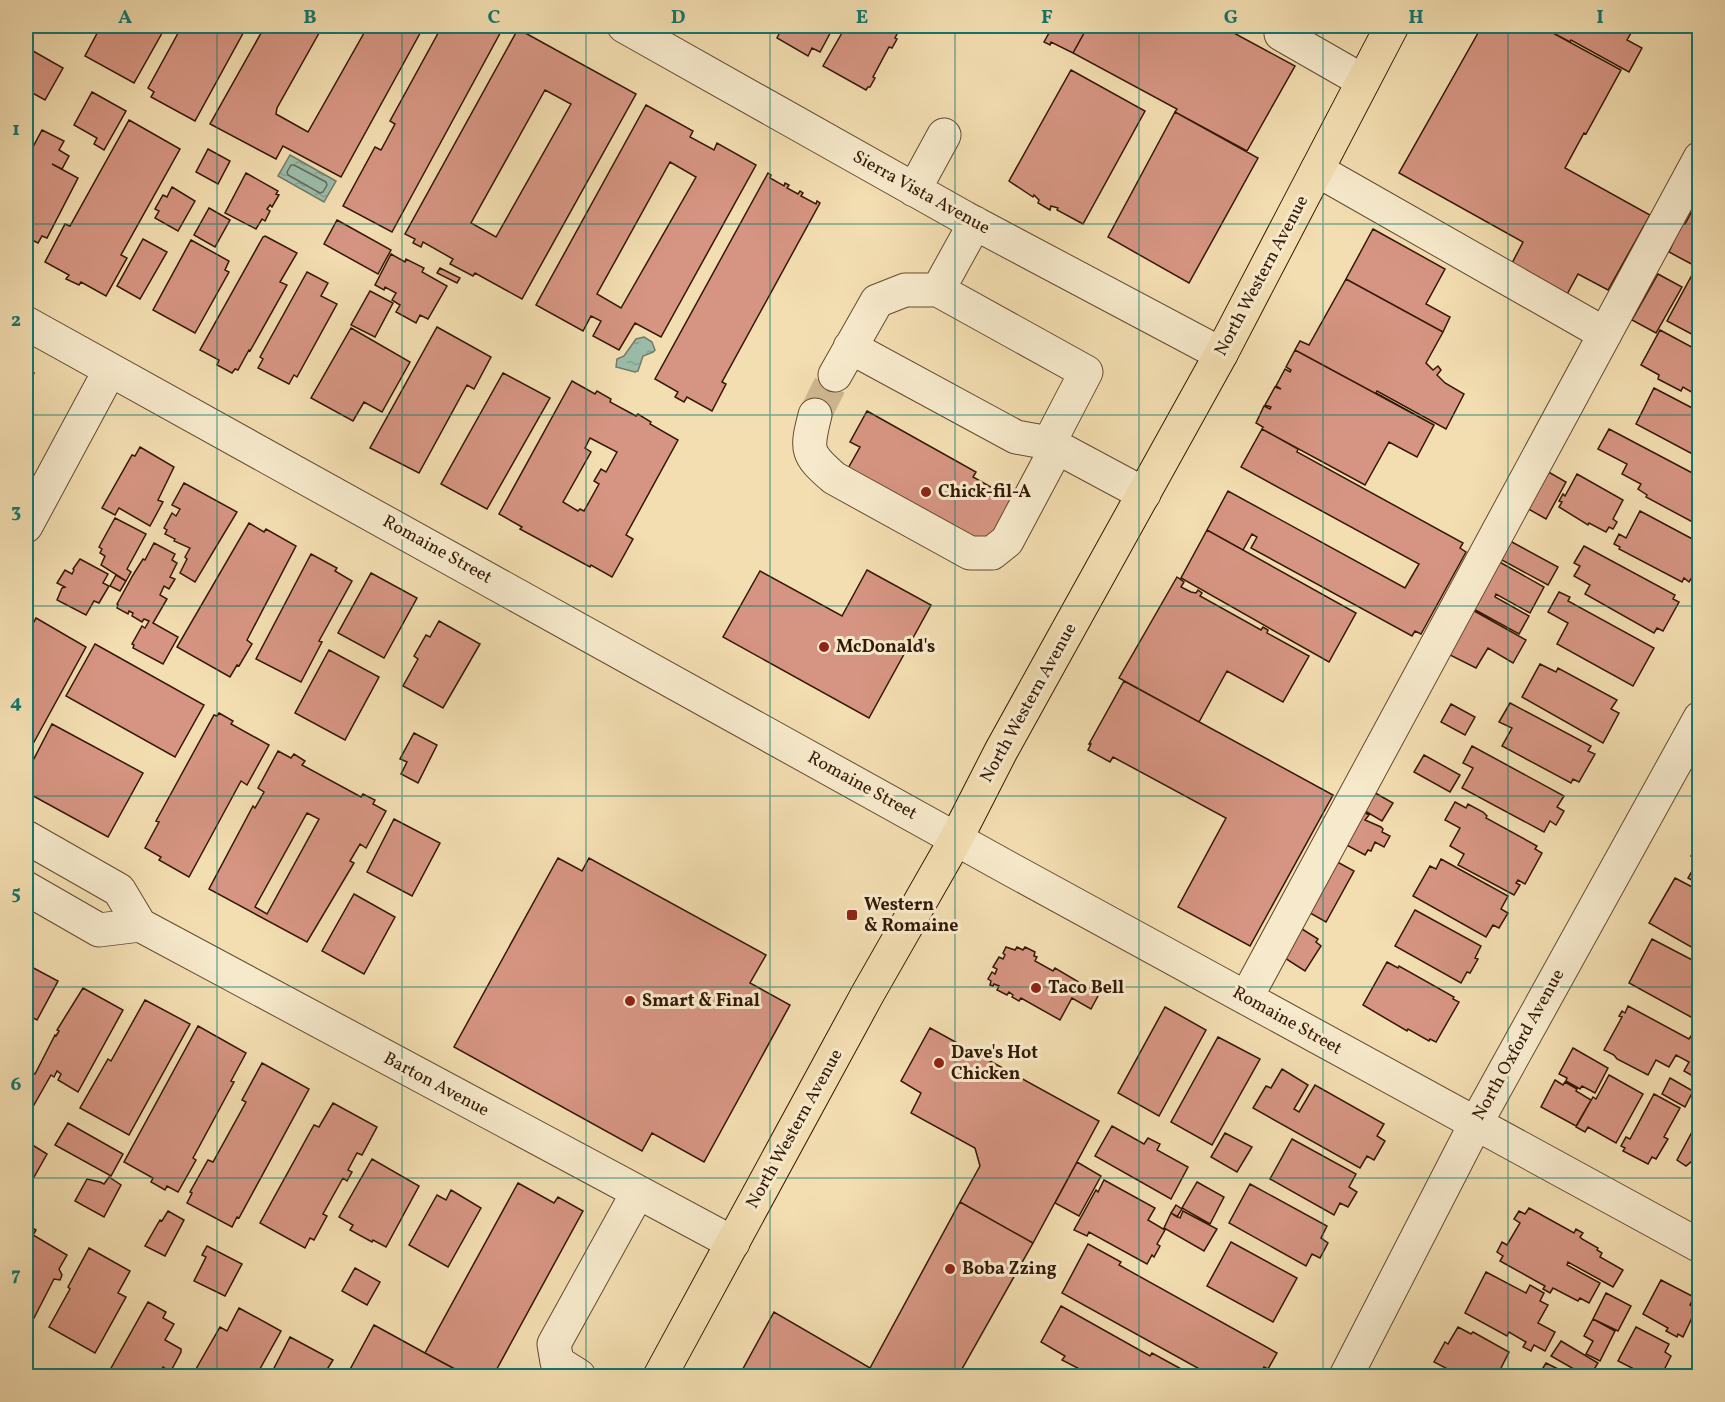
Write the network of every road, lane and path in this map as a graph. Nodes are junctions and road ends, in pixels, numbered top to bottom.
1 (624, 26) edge
2 (1392, 26) edge
3 (1281, 34) dead end
4 (1363, 81) junction
5 (944, 135) dead end
6 (1700, 158) edge
7 (1317, 170) junction
8 (914, 190) junction
9 (975, 223) junction
10 (938, 290) junction
11 (26, 323) edge
12 (1605, 334) junction
13 (1221, 354) junction
14 (110, 370) junction
15 (814, 415) tunnel mouth
16 (1053, 445) junction
17 (1144, 494) junction
18 (26, 526) edge
19 (1700, 718) edge
20 (26, 837) edge
21 (956, 839) junction
22 (26, 888) edge
23 (140, 925) junction
24 (1246, 998) junction
25 (1476, 1123) junction
26 (638, 1192) junction
27 (733, 1243) junction
28 (1700, 1246) edge
29 (579, 1377) edge
30 (660, 1377) edge
31 (1346, 1377) edge

1 - 8 street, Sierra Vista Avenue
2 - 4 main road, North Western Avenue
3 - 4 street
4 - 7 main road, North Western Avenue
5 - 8 street
6 - 12 street
7 - 12 street
7 - 13 main road, North Western Avenue
8 - 9 street, Sierra Vista Avenue
9 - 10 street
9 - 13 street, Sierra Vista Avenue
10 - 16 street
10 - 16 street
11 - 14 street, Romaine Street
12 - 24 street
13 - 17 main road, North Western Avenue
14 - 18 street
14 - 21 street, Romaine Street
15 - 16 street
16 - 17 street
17 - 21 main road, North Western Avenue
19 - 25 street, North Oxford Avenue
20 - 23 street
21 - 24 street, Romaine Street
21 - 27 main road, North Western Avenue
22 - 23 street
23 - 26 street, Barton Avenue
24 - 25 street, Romaine Street
25 - 28 street, Romaine Street
25 - 31 street, North Oxford Avenue
26 - 27 street, Barton Avenue
26 - 29 street
27 - 30 main road, North Western Avenue

